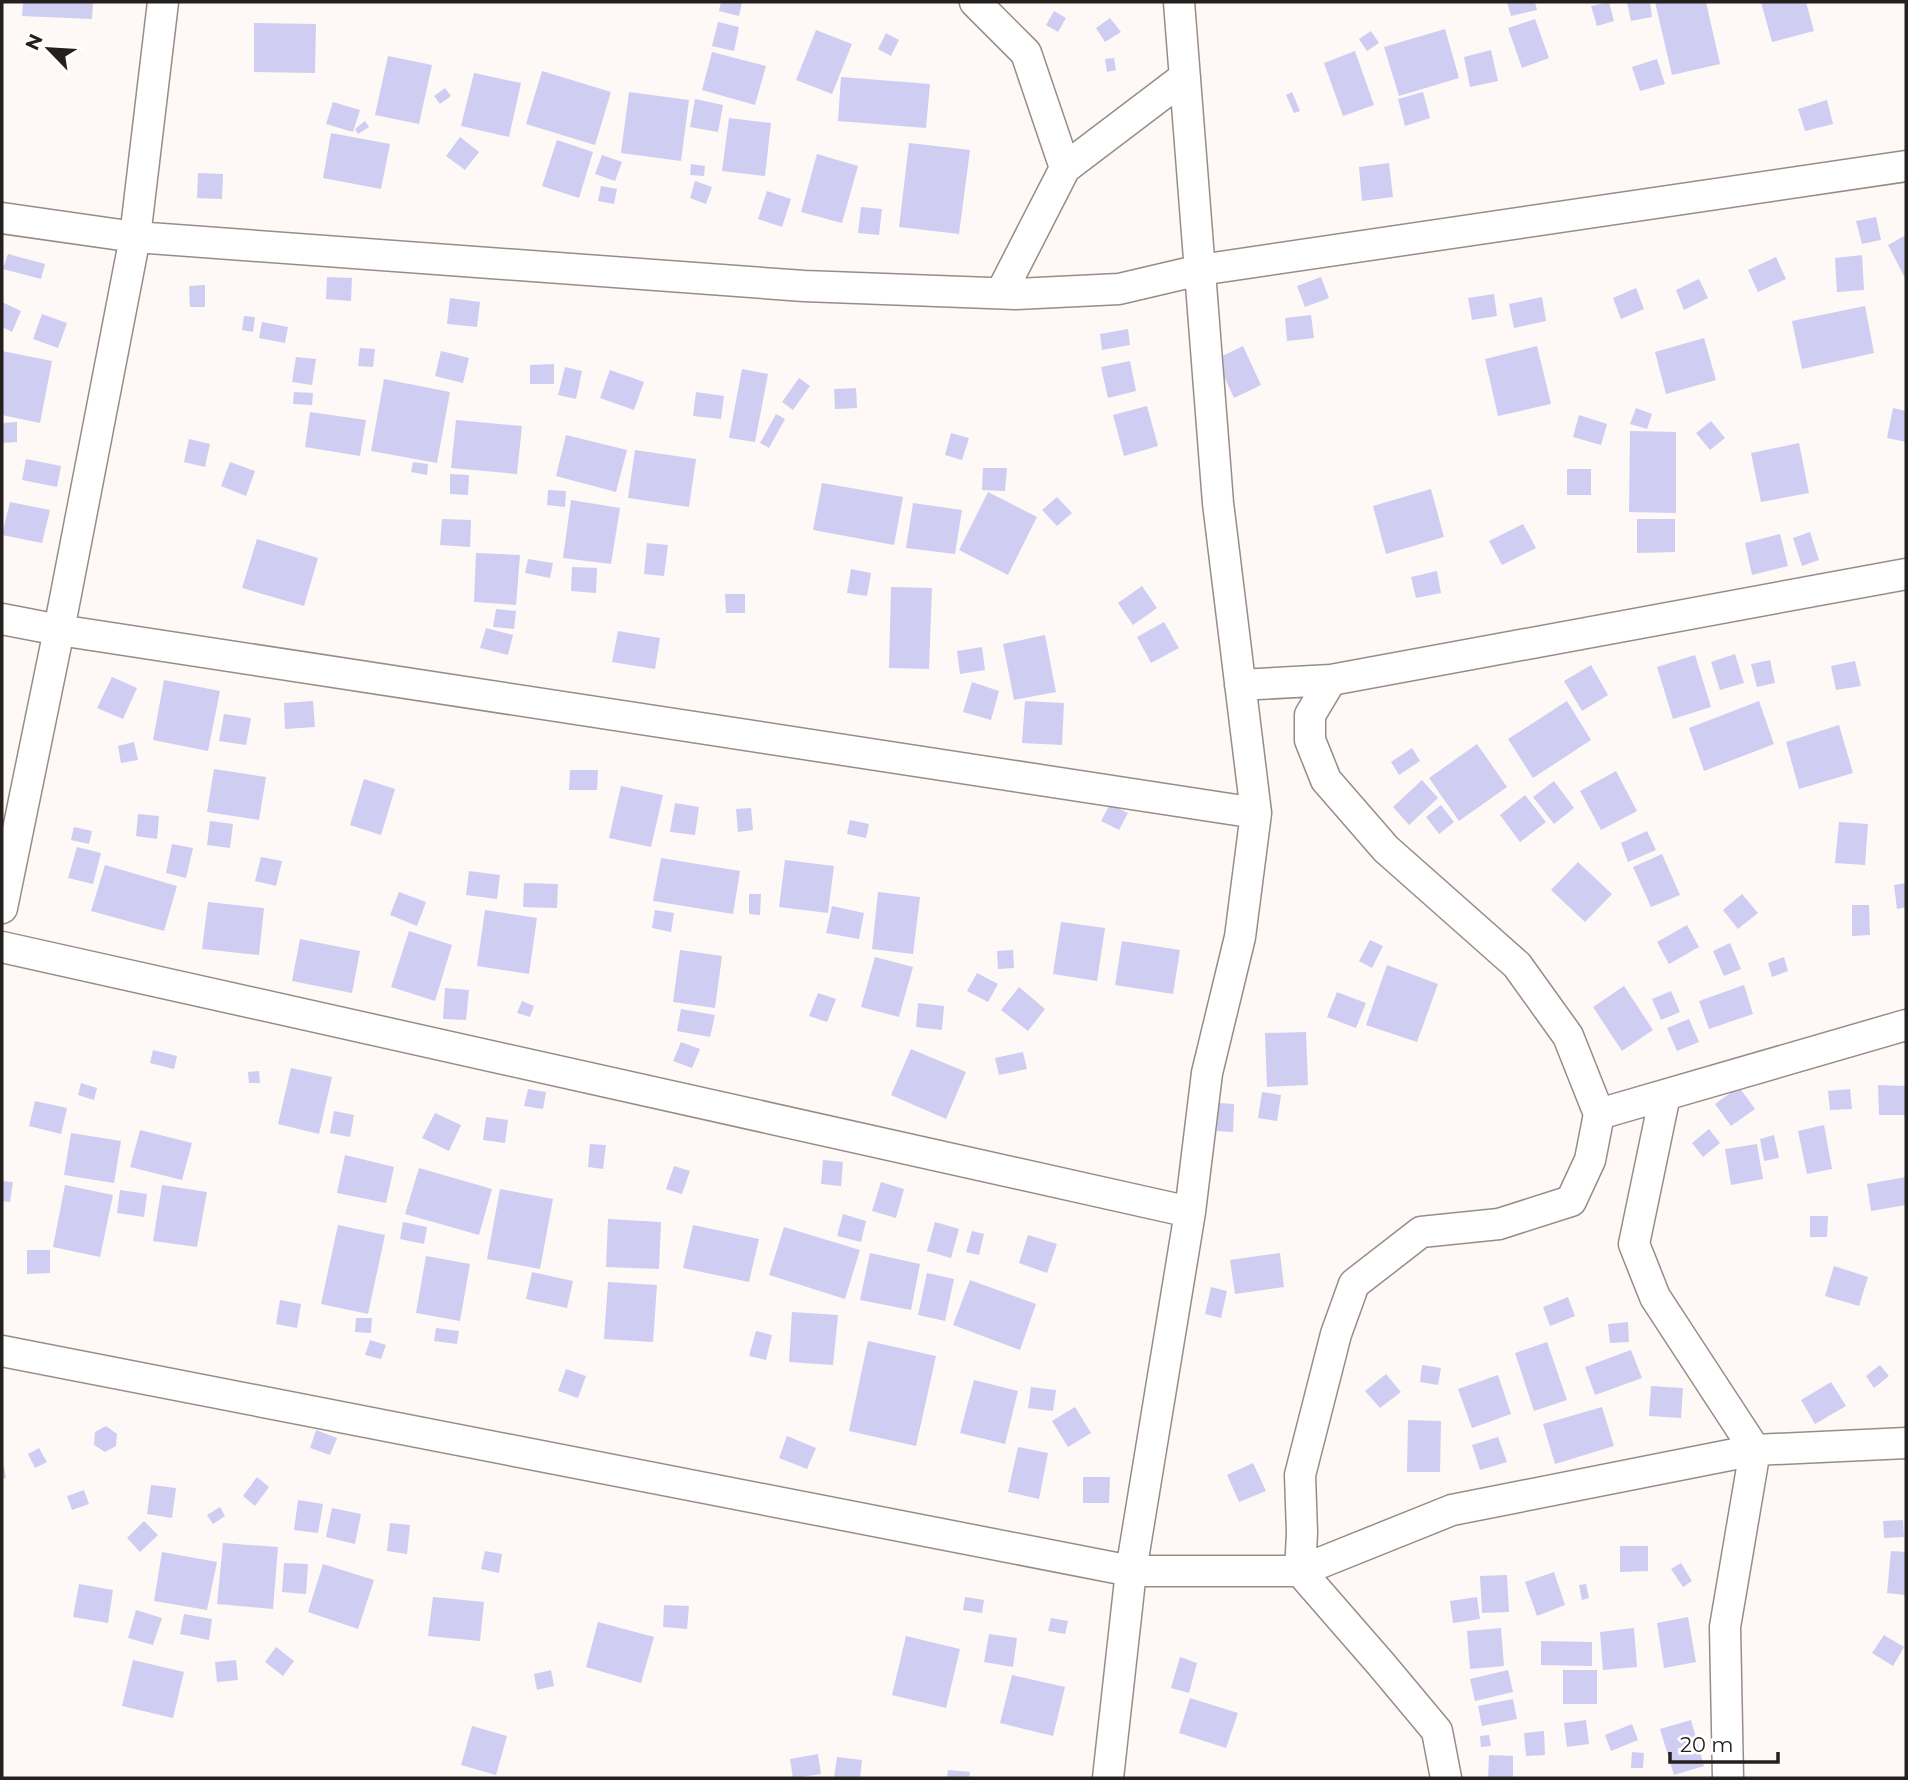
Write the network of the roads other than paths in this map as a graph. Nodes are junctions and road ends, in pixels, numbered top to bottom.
1 (163, 2) edge
2 (975, 2) edge
3 (1179, 2) edge
4 (1185, 77) junction
5 (1906, 166) edge
6 (1065, 168) junction
7 (2, 218) edge
8 (135, 237) junction
9 (1200, 270) junction
10 (1001, 293) junction
11 (1906, 574) edge
12 (2, 619) edge
13 (59, 630) junction
14 (1331, 680) junction
15 (1240, 685) junction
16 (1256, 813) junction
17 (2, 908) edge
18 (2, 947) edge
19 (1906, 1025) edge
20 (1665, 1095) junction
21 (1599, 1114) junction
22 (1190, 1212) junction
23 (2, 1351) edge
24 (1906, 1443) edge
25 (1755, 1450) junction
26 (1131, 1571) junction
27 (1300, 1571) junction
28 (1108, 1778) edge
29 (1446, 1778) edge
30 (1728, 1778) edge

1 - 8 street
2 - 6 street
3 - 4 street
4 - 6 street
4 - 9 street
5 - 9 street
6 - 10 street
7 - 8 street
8 - 10 street
8 - 13 street
9 - 10 street
9 - 15 street
11 - 14 street
12 - 13 street
13 - 16 street
13 - 17 street
14 - 15 street
14 - 21 street
15 - 16 street
16 - 22 street
18 - 22 street
19 - 20 street
20 - 21 street
20 - 25 street
21 - 27 street
22 - 26 street
23 - 26 street
24 - 25 street
25 - 27 street
25 - 30 street
26 - 27 street
26 - 28 street
27 - 29 street

